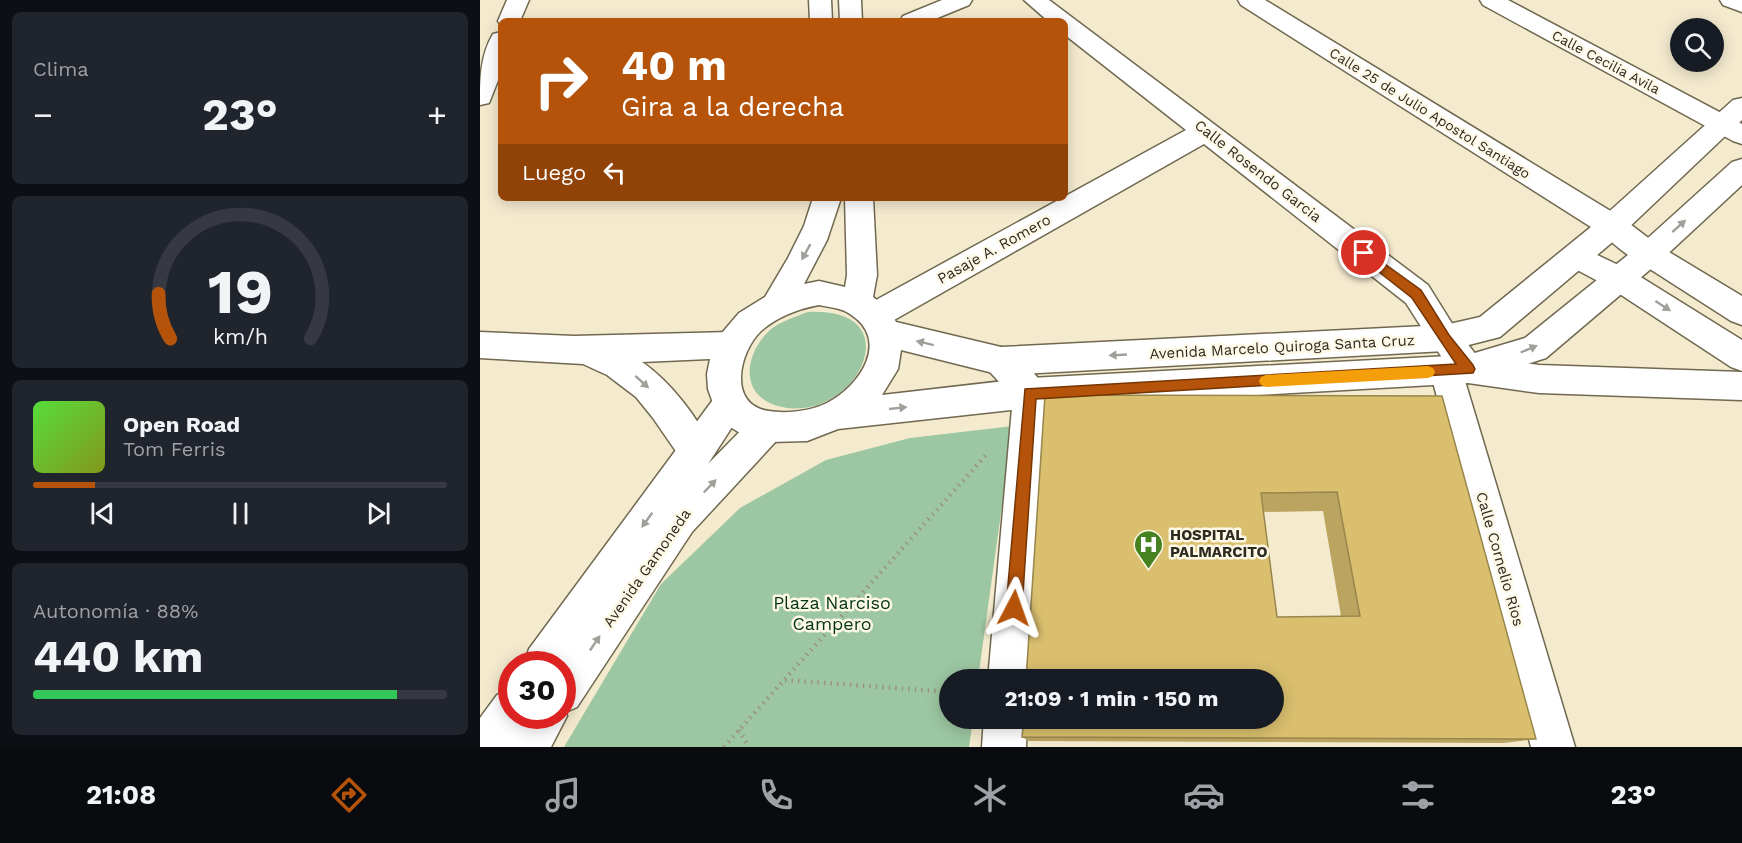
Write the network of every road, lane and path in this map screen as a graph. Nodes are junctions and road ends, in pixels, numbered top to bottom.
1 (518, 0) edge
2 (820, 0) edge
3 (850, 0) edge
4 (961, 0) edge
5 (1035, 0) edge
6 (1249, 0) edge
7 (1491, 0) edge
8 (1731, 0) edge
9 (1742, 5) edge
10 (510, 18) edge
11 (820, 18) edge
12 (851, 18) edge
13 (918, 18) edge
14 (1055, 18) edge
15 (1068, 30) edge
16 (493, 43) edge
17 (480, 97) edge
18 (1735, 122) edge
19 (1206, 131) junction
20 (1742, 169) edge
21 (826, 201) edge
22 (859, 201) edge
23 (1612, 226) junction
24 (1648, 254) junction
25 (1576, 256) junction
26 (1620, 279) junction
27 (776, 305) junction
28 (1742, 312) edge
29 (873, 316) junction
30 (480, 345) edge
31 (731, 345) junction
32 (592, 352) junction
33 (1742, 357) edge
34 (1453, 360) junction
35 (1001, 361) junction
36 (1742, 386) edge
37 (1030, 393) junction
38 (730, 404) junction
39 (840, 415) junction
40 (767, 427) junction
41 (696, 452) junction
42 (989, 452) dead end
43 (553, 651) edge
44 (1010, 669) edge
45 (576, 671) edge
46 (784, 680) junction
47 (939, 691) edge
48 (498, 729) edge
49 (537, 729) edge
50 (1005, 729) edge
51 (739, 730) junction
52 (485, 747) edge
53 (525, 747) edge
54 (724, 747) edge
55 (749, 747) edge
56 (1004, 747) edge
57 (1553, 747) edge

1 - 10 street
2 - 11 street
3 - 12 street
4 - 13 street
5 - 14 street, Calle Rosendo Garcia
6 - 23 street, Calle 25 de Julio Apostol Santiago
7 - 18 street, Calle Cecilia Avila
8 - 9 street
15 - 19 street, Calle Rosendo Garcia
16 - 17 street
18 - 23 street, Avenida Marcelo Quiroga Santa Cruz
19 - 29 street, Pasaje A. Romero
19 - 34 street, Calle Rosendo Garcia
24 -> 20 street, Avenida Marcelo Quiroga Santa Cruz
21 -> 27 street
22 - 29 street
23 - 24 street, Calle 25 de Julio Apostol Santiago
23 - 25 street, Avenida Marcelo Quiroga Santa Cruz
24 - 26 street, Avenida Marcelo Quiroga Santa Cruz
24 - 28 street, Calle 25 de Julio Apostol Santiago
25 - 26 street
25 - 34 street, Avenida Marcelo Quiroga Santa Cruz
26 -> 33 street
34 -> 26 street, Avenida Marcelo Quiroga Santa Cruz
27 - 29 street
27 - 31 street
35 -> 29 street, Avenida Marcelo Quiroga Santa Cruz
29 - 39 street
30 - 32 street
31 - 32 street
31 - 38 street
32 -> 41 street
34 -> 35 street, Avenida Marcelo Quiroga Santa Cruz
34 - 36 street
34 - 37 street, Avenida Marcelo Quiroga Santa Cruz
34 - 57 street, Calle Cornelio Rios
35 - 37 street
39 -> 37 street, Avenida Marcelo Quiroga Santa Cruz
37 - 44 street
38 - 40 street
38 - 41 street, Avenida Gamoneda
39 - 40 street
45 -> 40 street, Avenida Gamoneda
41 -> 43 street, Avenida Gamoneda
42 - 46 path
46 - 47 path
46 - 51 path
48 - 52 street
49 - 53 street
50 - 56 street
51 - 54 path
51 - 55 path

